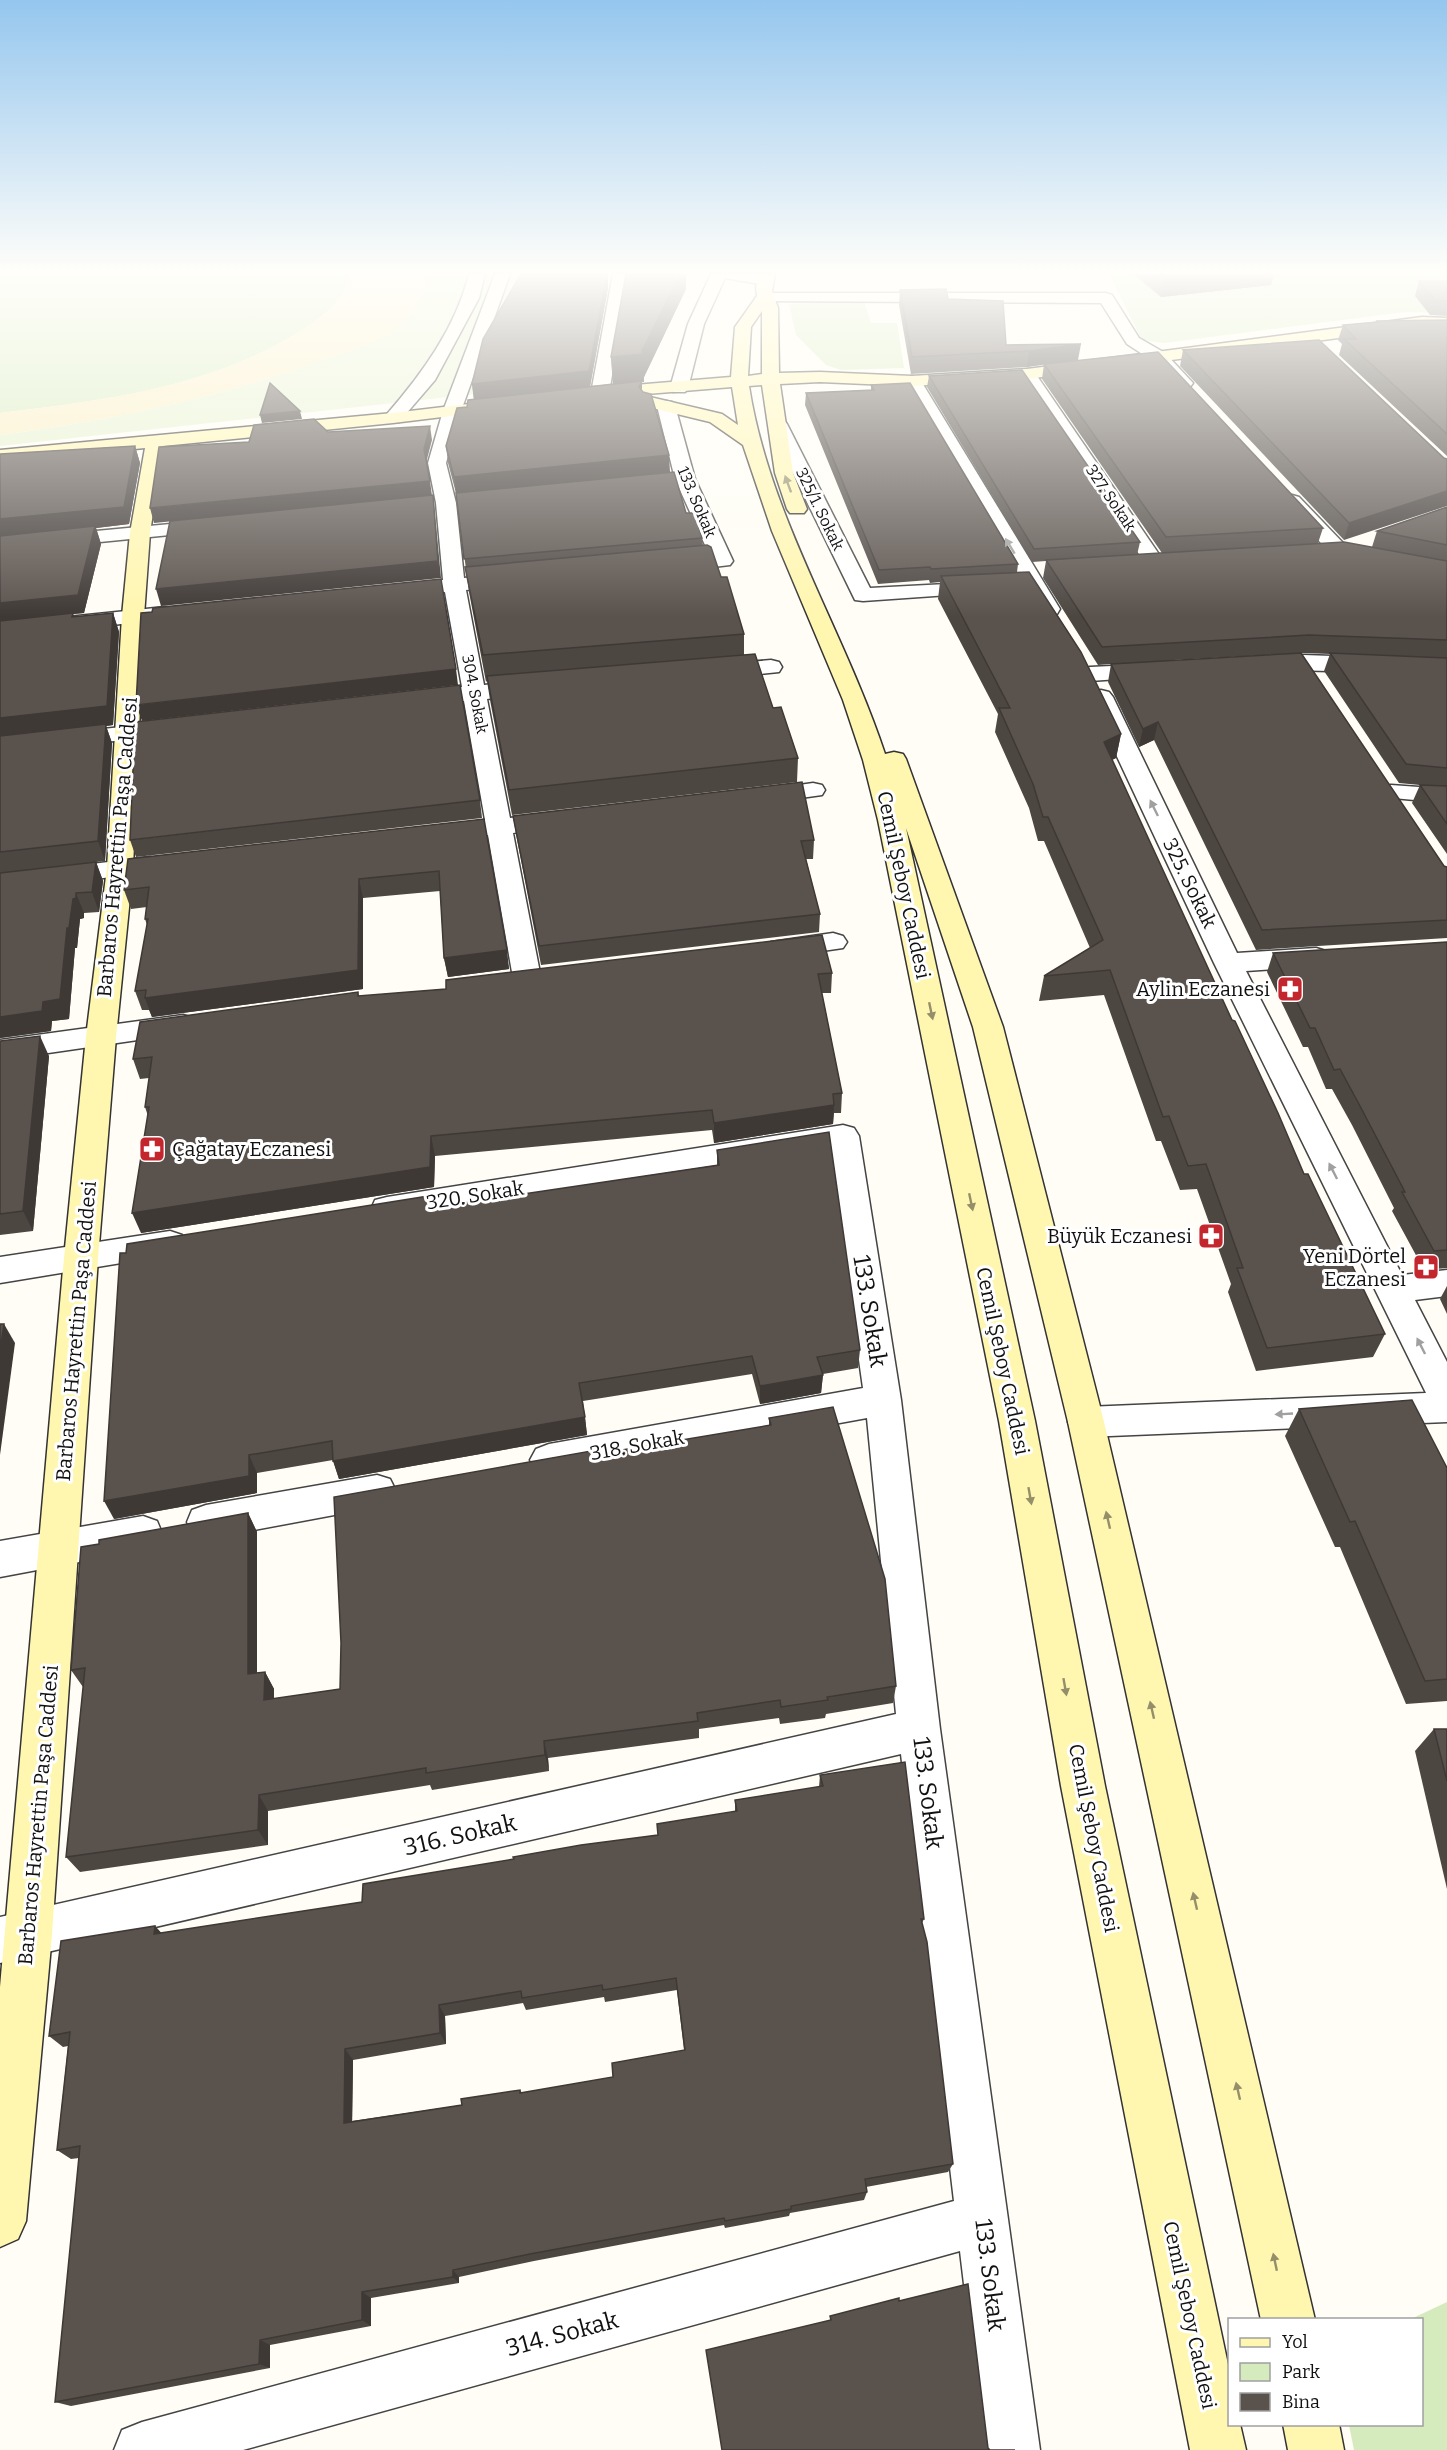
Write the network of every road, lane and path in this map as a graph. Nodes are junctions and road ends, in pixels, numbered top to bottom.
1 (419, 388) edge
2 (460, 388) edge
3 (601, 388) edge
4 (674, 388) edge
5 (747, 388) edge
6 (755, 388) edge
7 (917, 388) edge
8 (1037, 388) edge
9 (1188, 388) edge
10 (600, 393) junction
11 (1198, 399) edge
12 (658, 404) junction
13 (521, 406) edge
14 (452, 411) junction
15 (393, 418) junction
16 (764, 432) junction
17 (155, 441) junction
18 (0, 456) edge
19 (685, 479) junction
20 (661, 482) edge
21 (1276, 484) edge
22 (470, 501) edge
23 (446, 503) junction
24 (423, 505) edge
25 (234, 524) edge
26 (140, 533) junction
27 (1371, 540) dead end
28 (0, 546) edge
29 (1339, 551) junction
30 (1316, 553) edge
31 (1178, 562) edge
32 (1155, 563) junction
33 (1131, 565) edge
34 (653, 567) edge
35 (1447, 572) edge
36 (1036, 576) junction
37 (536, 578) edge
38 (454, 585) junction
39 (383, 592) edge
40 (180, 611) edge
41 (133, 616) junction
42 (0, 631) edge
43 (1077, 654) junction
44 (1245, 666) edge
45 (771, 667) dead end
46 (1447, 667) edge
47 (1173, 670) edge
48 (688, 674) edge
49 (558, 685) edge
50 (475, 692) junction
51 (394, 702) edge
52 (186, 727) edge
53 (128, 734) junction
54 (0, 747) edge
55 (813, 790) dead end
56 (1447, 796) edge
57 (732, 800) edge
58 (581, 817) edge
59 (1409, 820) edge
60 (500, 827) junction
61 (416, 836) edge
62 (179, 861) edge
63 (120, 868) junction
64 (0, 883) edge
65 (832, 942) dead end
66 (750, 951) edge
67 (1343, 956) edge
68 (1228, 963) junction
69 (527, 978) edge
70 (208, 1022) edge
71 (101, 1037) junction
72 (0, 1050) edge
73 (843, 1136) joint
74 (363, 1213) edge
75 (199, 1240) edge
76 (81, 1258) junction
77 (0, 1270) edge
78 (1447, 1283) edge
79 (1392, 1288) junction
80 (1447, 1398) edge
81 (883, 1400) junction
82 (1447, 1407) edge
83 (1086, 1422) junction
84 (518, 1466) edge
85 (412, 1485) edge
86 (59, 1549) junction
87 (0, 1559) edge
88 (919, 1728) junction
89 (14, 1937) edge
90 (982, 2219) junction
91 (0, 2221) edge
92 (1288, 2318) edge
93 (1311, 2426) edge
94 (142, 2450) edge
95 (1012, 2450) edge
96 (1218, 2450) edge
97 (1316, 2450) edge

1 - 15 street
2 - 14 street, 304. Sokak
3 - 10 street
4 - 10 main road
5 - 12 main road
6 - 16 main road, Cemil Şeboy Caddesi
36 -> 7 street, 325. Sokak
8 - 32 street, 327. Sokak
9 - 11 street
10 - 12 main road
12 - 16 main road
12 - 19 street, 133. Sokak
13 - 14 main road
14 - 15 main road
14 - 23 street, 304. Sokak
15 - 17 main road
16 - 36 street, 325/1. Sokak
83 -> 16 main road, Cemil Şeboy Caddesi
16 -> 96 main road, Cemil Şeboy Caddesi
17 - 18 main road
17 - 26 main road, Barbaros Hayrettin Paşa Caddesi
19 - 20 street
19 - 34 street, 133. Sokak
21 - 29 street
22 - 23 street
23 - 24 street
23 - 38 street, 304. Sokak
25 - 26 street
26 - 28 street
26 - 41 main road, Barbaros Hayrettin Paşa Caddesi
27 - 29 street
29 - 30 street
29 - 35 street
31 - 32 street
32 - 33 street
36 - 43 street, 325. Sokak
37 - 38 street
38 - 39 street
38 - 50 street, 304. Sokak
40 - 41 street
41 - 42 street
41 - 53 main road, Barbaros Hayrettin Paşa Caddesi
43 - 47 street
68 -> 43 street, 325. Sokak
44 - 46 street
45 - 48 street
49 - 50 street
50 - 51 street
50 - 60 street, 304. Sokak
52 - 53 street
53 - 54 street
53 - 63 main road, Barbaros Hayrettin Paşa Caddesi
55 - 57 street
56 - 59 street
58 - 60 street
60 - 61 street
60 - 69 street, 304. Sokak
62 - 63 street
63 - 64 street
63 - 71 main road, Barbaros Hayrettin Paşa Caddesi
65 - 66 street
67 - 68 street
79 -> 68 street, 325. Sokak
70 - 71 street
71 - 72 street
71 - 76 main road, Barbaros Hayrettin Paşa Caddesi
73 - 74 street, 320. Sokak
73 - 81 street, 133. Sokak
75 - 76 street
76 - 77 street
76 - 86 main road, Barbaros Hayrettin Paşa Caddesi
78 - 79 street
80 -> 79 street, 325. Sokak
81 - 84 street, 318. Sokak
81 - 88 street, 133. Sokak
82 -> 83 street
92 -> 83 main road, Cemil Şeboy Caddesi
85 - 86 street
86 - 87 street
86 - 89 main road, Barbaros Hayrettin Paşa Caddesi
88 - 89 street, 316. Sokak
88 - 90 street, 133. Sokak
89 - 91 main road, Barbaros Hayrettin Paşa Caddesi
90 - 94 street, 314. Sokak
90 - 95 street, 133. Sokak
93 - 97 main road

